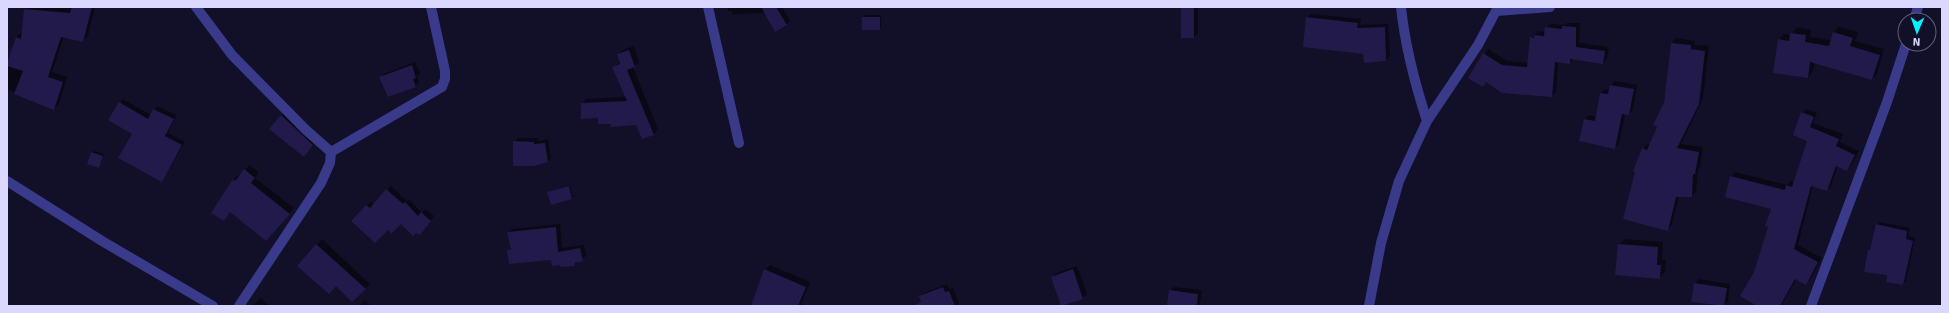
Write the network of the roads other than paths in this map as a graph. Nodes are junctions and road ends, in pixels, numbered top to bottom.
1 (196, 7) edge
2 (431, 7) edge
3 (708, 7) edge
4 (1401, 7) edge
5 (1550, 7) edge
6 (1498, 9) edge
7 (1903, 52) edge
8 (1427, 122) junction
9 (739, 143) dead end
10 (331, 152) junction
11 (7, 181) edge
12 (213, 306) edge
13 (239, 306) edge
14 (1369, 306) edge
15 (1811, 306) edge

1 - 10 street
2 - 10 street
3 - 9 street
4 - 8 street
5 - 6 street
6 - 8 street
7 - 15 street
8 - 14 street
10 - 13 street
11 - 12 street

